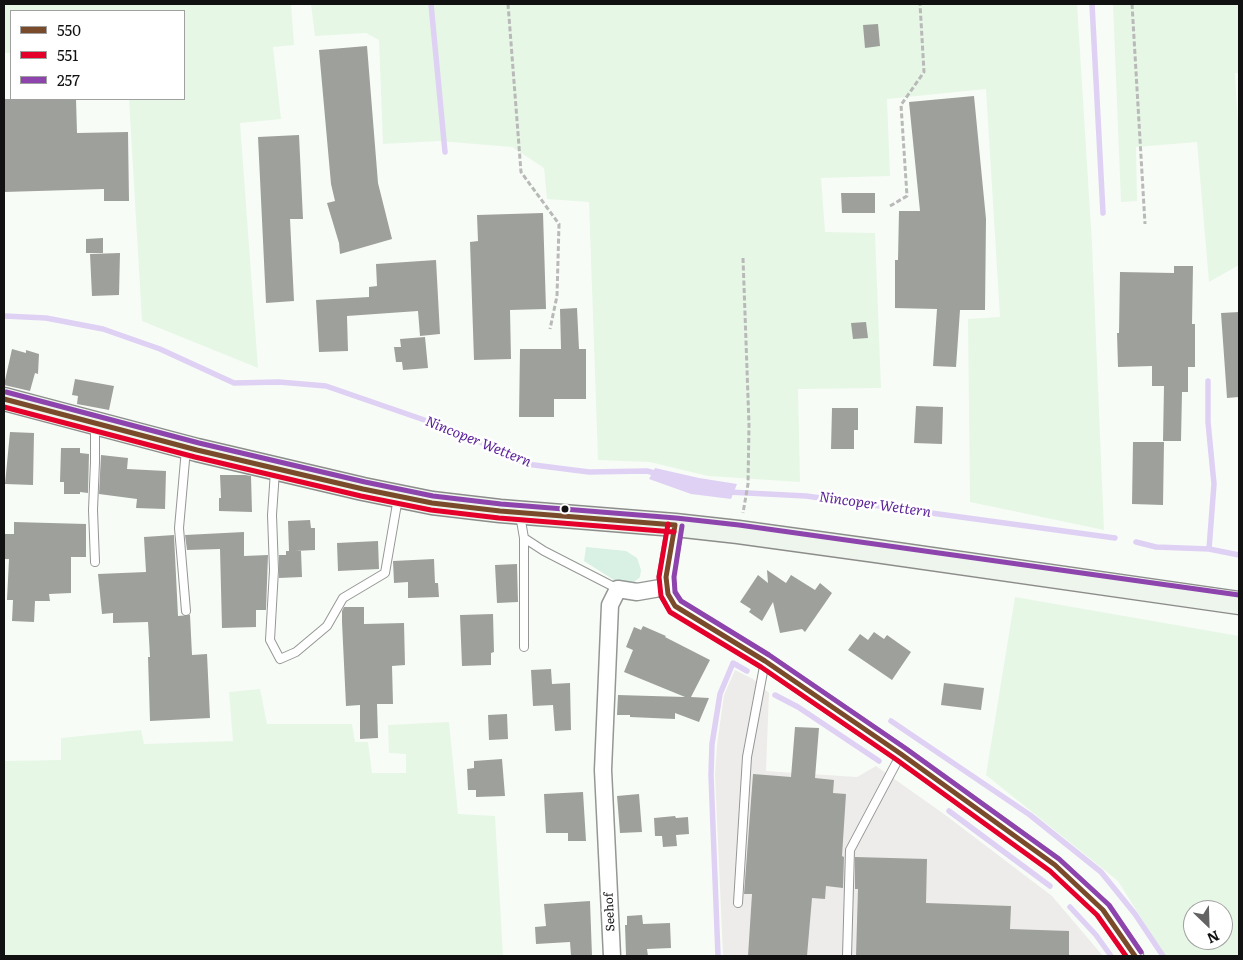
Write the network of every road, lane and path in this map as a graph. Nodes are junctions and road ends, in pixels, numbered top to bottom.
1 (508, 4) edge
2 (920, 4) edge
3 (1132, 4) edge
4 (890, 206) dead end
5 (1145, 224) dead end
6 (743, 258) dead end
7 (550, 329) dead end
8 (4, 398) edge
9 (95, 423) junction
10 (186, 447) junction
11 (275, 469) junction
12 (398, 496) junction
13 (746, 503) dead end
14 (519, 512) junction
15 (675, 525) junction
16 (524, 538) junction
17 (95, 562) dead end
18 (666, 587) junction
19 (618, 589) junction
20 (1239, 603) edge
21 (186, 611) dead end
22 (524, 647) dead end
23 (765, 661) junction
24 (901, 754) junction
25 (738, 902) dead end
26 (612, 956) edge
27 (846, 956) edge
28 (1136, 956) edge

1 - 7 path
2 - 4 path
3 - 5 path
6 - 13 path
8 - 9 main road
9 - 10 main road
9 - 17 lane
10 - 11 main road
10 - 21 lane
11 - 12 main road
11 - 12 lane
12 - 14 main road
14 - 15 main road
14 - 16 lane
15 - 18 street
15 - 20 main road
16 - 19 lane
16 - 22 lane
18 - 19 street
18 - 23 street
19 - 26 street, Seehof
23 - 24 street
23 - 25 lane
24 - 27 lane
24 - 28 street

